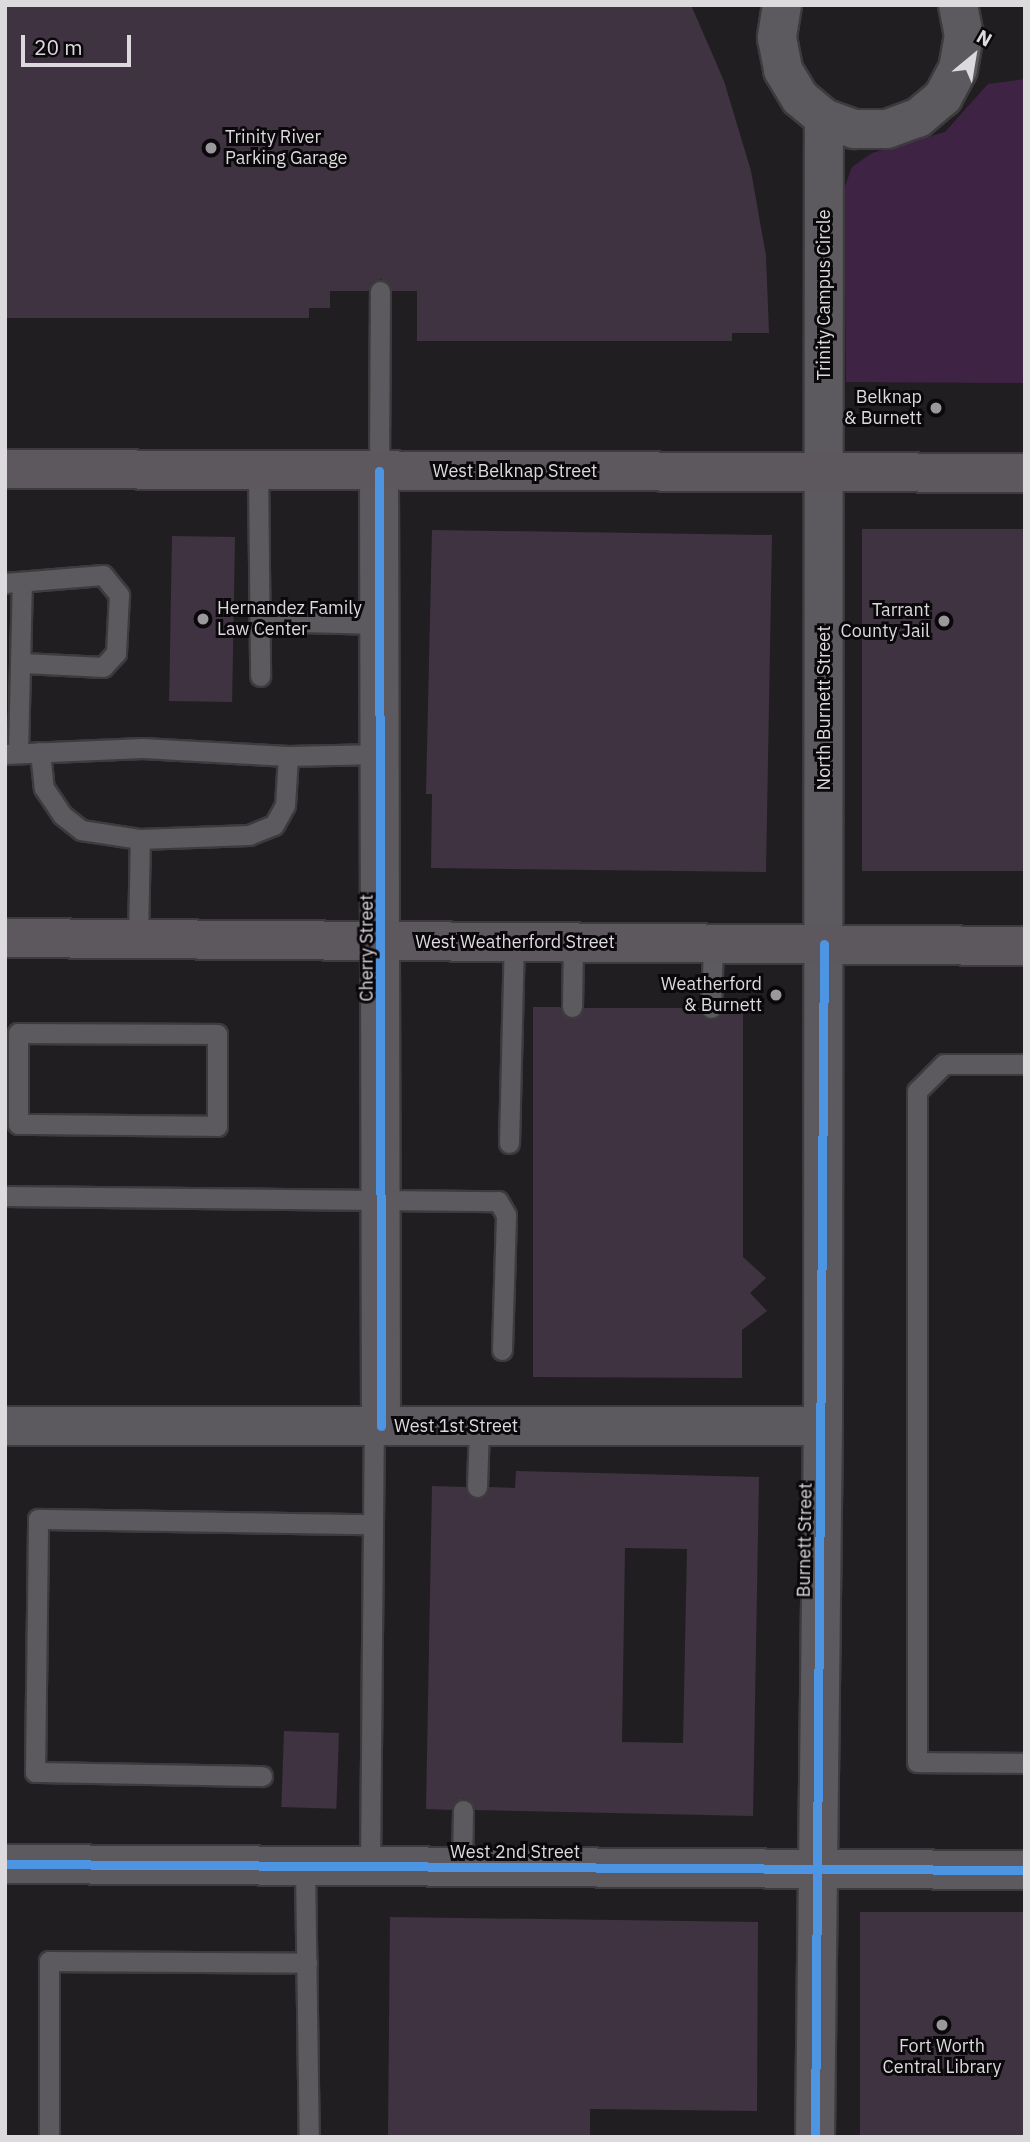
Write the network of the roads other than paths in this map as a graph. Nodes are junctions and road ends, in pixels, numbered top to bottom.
1 (782, 5) edge
2 (958, 5) edge
3 (824, 118) junction
4 (380, 291) dead end
5 (5, 469) edge
6 (258, 470) junction
7 (379, 471) junction
8 (824, 472) junction
9 (1025, 473) edge
10 (14, 583) edge
11 (262, 621) junction
12 (380, 624) junction
13 (23, 663) junction
14 (260, 676) dead end
15 (40, 752) junction
16 (11, 753) edge
17 (382, 754) junction
18 (288, 756) junction
19 (140, 839) junction
20 (5, 938) edge
21 (138, 939) junction
22 (383, 941) junction
23 (514, 942) junction
24 (573, 943) junction
25 (713, 943) junction
26 (824, 944) junction
27 (1025, 946) edge
28 (572, 1007) dead end
29 (711, 1008) dead end
30 (1025, 1064) edge
31 (12, 1095) edge
32 (509, 1143) dead end
33 (5, 1196) edge
34 (382, 1198) junction
35 (502, 1350) dead end
36 (5, 1426) edge
37 (378, 1426) junction
38 (479, 1426) junction
39 (823, 1426) junction
40 (477, 1487) dead end
41 (373, 1524) junction
42 (1025, 1763) edge
43 (262, 1776) dead end
44 (463, 1810) dead end
45 (5, 1864) edge
46 (305, 1867) junction
47 (814, 1867) junction
48 (370, 1868) junction
49 (463, 1868) junction
50 (1025, 1870) edge
51 (307, 1963) junction
52 (49, 2137) edge
53 (309, 2137) edge
54 (815, 2137) edge

1 - 3 street
2 - 3 street
3 - 8 street, Trinity Campus Circle
4 - 7 lane
5 - 6 main road, West Belknap Street
6 - 7 main road, West Belknap Street
6 - 11 lane
7 - 8 main road, West Belknap Street
7 - 12 street, Cherry Street
8 - 9 main road, West Belknap Street
8 - 26 street, North Burnett Street
10 - 13 lane
10 - 13 lane
11 - 12 lane
11 - 14 lane
12 - 17 street, Cherry Street
13 - 16 lane
15 - 16 lane
15 - 18 lane
15 - 19 lane
17 - 18 lane
17 - 22 street, Cherry Street
18 - 19 lane
19 - 21 lane
20 - 21 main road, West Weatherford Street
21 - 22 main road, West Weatherford Street
22 - 23 main road, West Weatherford Street
22 - 34 street, Cherry Street
23 - 24 main road, West Weatherford Street
23 - 32 lane
24 - 25 main road, West Weatherford Street
24 - 28 lane
25 - 26 main road, West Weatherford Street
25 - 29 lane
26 - 27 main road, West Weatherford Street
26 - 39 street, Burnett Street
30 - 42 lane
31 - 31 lane
33 - 34 lane
34 - 35 lane
34 - 37 street, Cherry Street
36 - 37 street, West 1st Street
37 - 38 street, West 1st Street
37 - 41 lane
38 - 39 street, West 1st Street
38 - 40 lane
39 - 47 street, Burnett Street
41 - 43 lane
41 - 48 lane
44 - 49 lane
45 - 46 street, West 2nd Street
46 - 48 street, West 2nd Street
46 - 51 lane
47 - 49 street, West 2nd Street
47 - 50 street, West 2nd Street
47 - 54 street, Burnett Street
48 - 49 street, West 2nd Street
51 - 52 lane
51 - 53 lane

